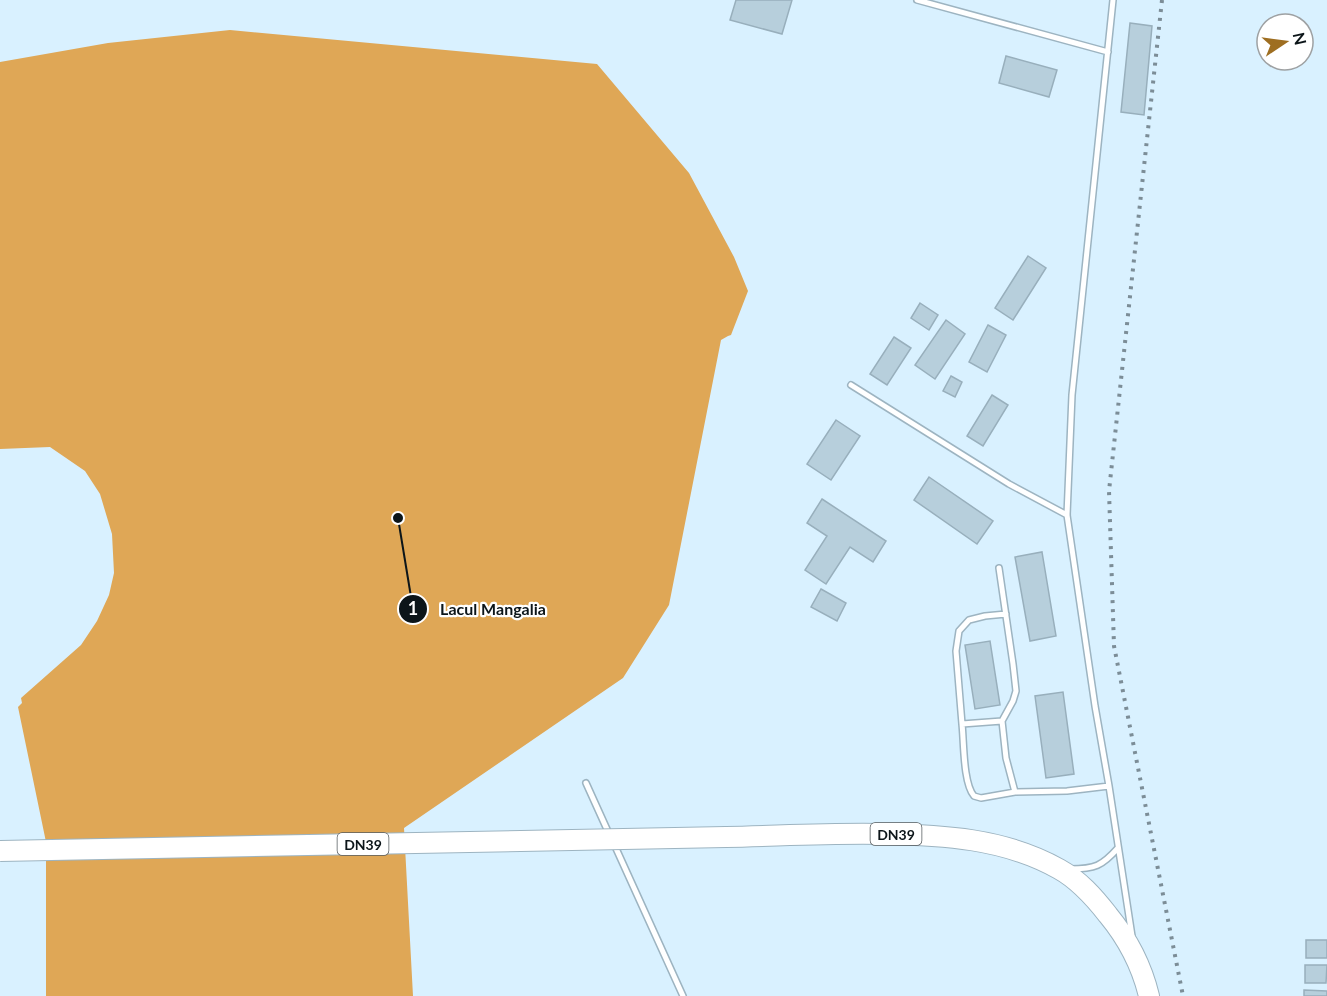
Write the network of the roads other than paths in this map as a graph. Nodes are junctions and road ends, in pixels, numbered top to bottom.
1 (917, 0) edge
2 (1113, 0) edge
3 (1108, 52) junction
4 (851, 385) dead end
5 (1067, 515) junction
6 (999, 568) dead end
7 (1006, 614) junction
8 (1002, 721) junction
9 (962, 724) junction
10 (586, 783) dead end
11 (1109, 786) junction
12 (1015, 792) junction
13 (1118, 848) junction
14 (0, 851) edge
15 (1060, 869) junction
16 (1135, 956) junction
17 (682, 996) edge
18 (1149, 996) edge

1 - 3 lane
2 - 3 lane
3 - 5 lane
4 - 5 lane
5 - 11 lane
6 - 7 lane
7 - 8 lane
7 - 9 lane
8 - 9 lane
8 - 12 lane
9 - 12 lane
10 - 17 lane
11 - 12 lane
11 - 13 lane
13 - 15 lane
13 - 16 lane
14 - 15 highway, DN39, bridge
15 - 16 highway, DN39
16 - 18 highway, DN39

